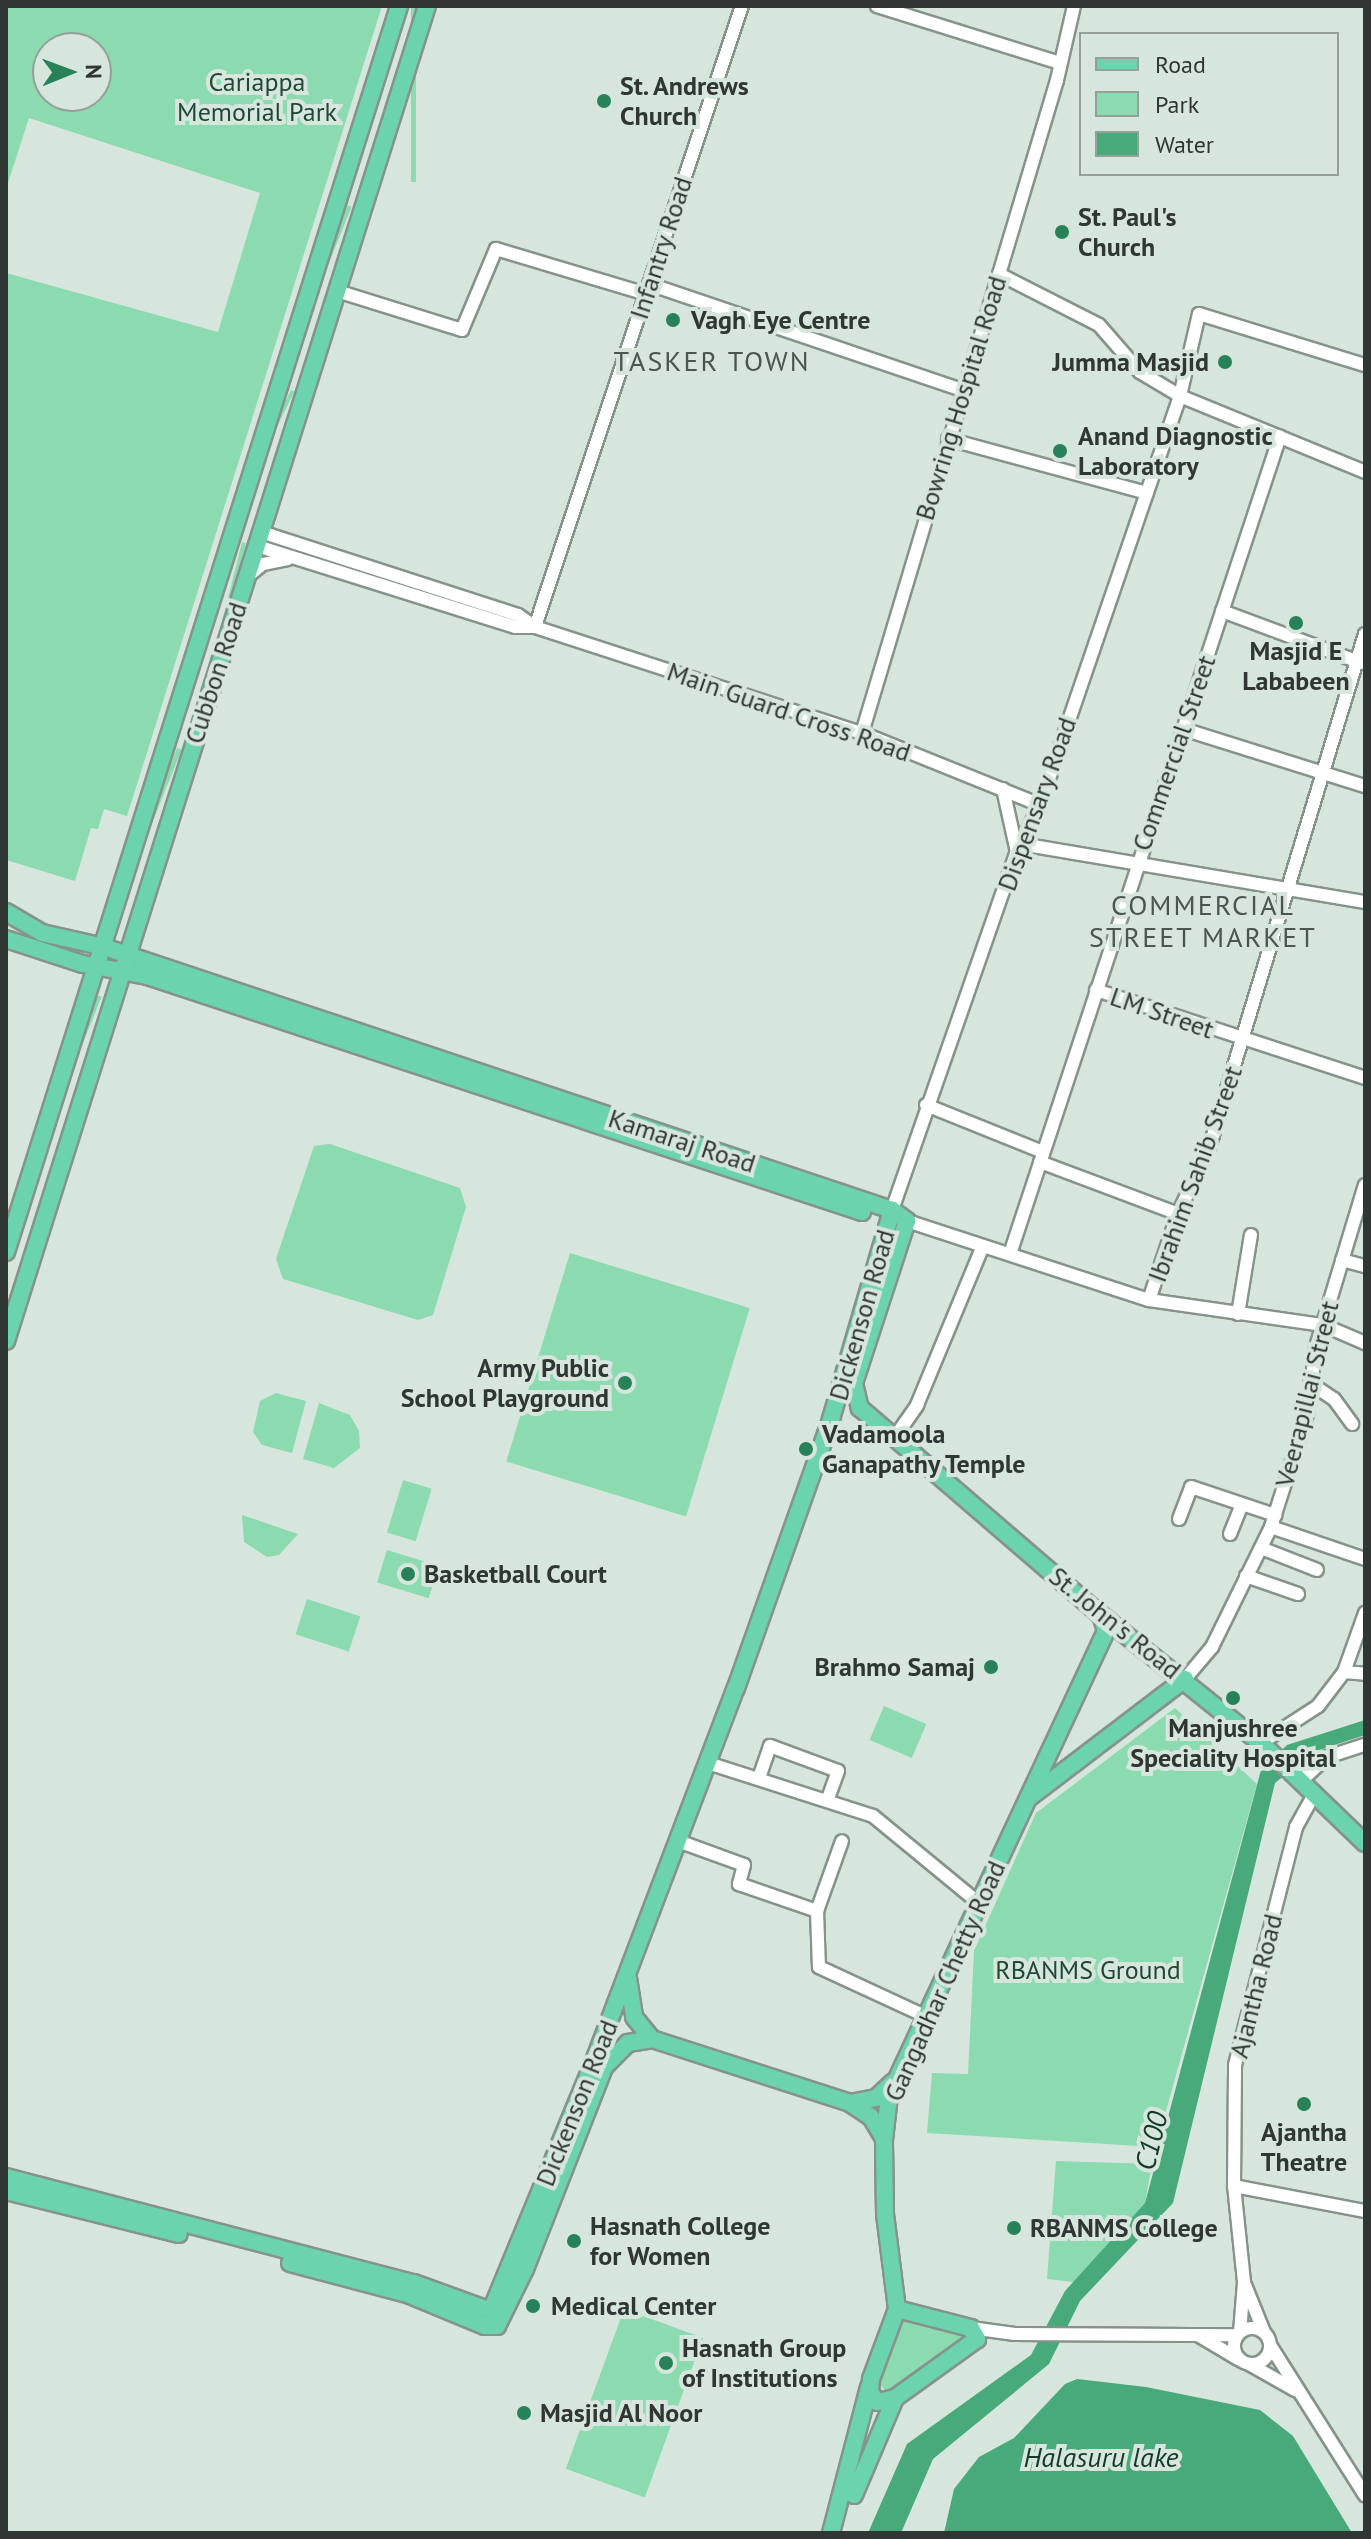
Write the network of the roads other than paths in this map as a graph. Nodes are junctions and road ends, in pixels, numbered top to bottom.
1 (399, 6) edge
2 (427, 6) edge
3 (742, 6) edge
4 (877, 6) edge
5 (1074, 6) edge
6 (1057, 62) junction
7 (344, 183) junction
8 (369, 190) junction
9 (999, 274) junction
10 (647, 289) junction
11 (337, 291) junction
12 (1365, 365) edge
13 (284, 377) junction
14 (309, 385) junction
15 (963, 390) junction
16 (1180, 396) junction
17 (1280, 436) junction
18 (948, 439) junction
19 (1365, 472) edge
20 (1147, 493) junction
21 (259, 539) junction
22 (295, 559) junction
23 (246, 577) junction
24 (1222, 611) junction
25 (535, 627) junction
26 (1365, 634) edge
27 (1361, 662) edge
28 (172, 728) junction
29 (1183, 729) junction
30 (862, 733) junction
31 (195, 737) junction
32 (1322, 774) junction
33 (1365, 786) edge
34 (1003, 789) junction
35 (1040, 805) junction
36 (1019, 848) junction
37 (1136, 863) junction
38 (1288, 887) junction
39 (1365, 902) edge
40 (6, 912) edge
41 (6, 939) edge
42 (104, 947) junction
43 (128, 956) junction
44 (97, 968) junction
45 (122, 972) junction
46 (1096, 990) junction
47 (318, 1026) junction
48 (1242, 1040) junction
49 (1365, 1078) edge
50 (926, 1105) junction
51 (1042, 1157) junction
52 (1365, 1185) edge
53 (1361, 1210) edge
54 (1178, 1214) junction
55 (890, 1216) junction
56 (907, 1221) junction
57 (1251, 1235) dead end
58 (983, 1246) junction
59 (6, 1252) edge
60 (1010, 1254) junction
61 (1342, 1260) junction
62 (1365, 1266) edge
63 (1149, 1300) junction
64 (1238, 1314) junction
65 (1323, 1325) junction
66 (6, 1341) edge
67 (1365, 1343) edge
68 (1310, 1383) junction
69 (860, 1408) junction
70 (831, 1419) junction
71 (1352, 1424) dead end
72 (895, 1437) junction
73 (1242, 1504) junction
74 (1179, 1519) dead end
75 (1273, 1521) junction
76 (1230, 1534) dead end
77 (1261, 1548) junction
78 (1365, 1559) edge
79 (1317, 1570) dead end
80 (1246, 1576) junction
81 (1298, 1594) dead end
82 (1365, 1613) edge
83 (1101, 1615) junction
84 (1344, 1672) junction
85 (1365, 1674) edge
86 (1185, 1679) junction
87 (1261, 1743) junction
88 (1365, 1745) edge
89 (708, 1763) junction
90 (759, 1778) junction
91 (1297, 1778) junction
92 (1314, 1794) junction
93 (828, 1798) junction
94 (1026, 1800) junction
95 (678, 1841) junction
96 (842, 1841) dead end
97 (1365, 1843) edge
98 (980, 1904) junction
99 (817, 1911) junction
100 (628, 1973) junction
101 (925, 2016) junction
102 (652, 2039) junction
103 (893, 2082) junction
104 (850, 2103) junction
105 (884, 2140) junction
106 (564, 2152) junction
107 (6, 2177) edge
108 (1234, 2186) junction
109 (6, 2191) edge
110 (1365, 2211) edge
111 (1244, 2282) junction
112 (412, 2289) junction
113 (897, 2309) junction
114 (1264, 2332) junction
115 (1238, 2334) junction
116 (1198, 2335) junction
117 (973, 2336) junction
118 (1270, 2345) junction
119 (1245, 2362) junction
120 (871, 2379) junction
121 (1298, 2392) junction
122 (895, 2398) junction
123 (1365, 2495) edge
124 (831, 2533) edge
125 (842, 2533) edge

1 - 7 main road, Cubbon Road
2 - 8 main road, Cubbon Road
3 - 10 street, Infantry Road
4 - 6 street
5 - 6 street, Bowring Hospital Road
6 - 9 street, Bowring Hospital Road
7 - 8 main road
7 - 13 main road, Cubbon Road
8 - 11 main road, Cubbon Road
9 - 15 street, Bowring Hospital Road
9 - 16 street
10 - 11 street
10 - 15 street
10 - 25 street, Infantry Road
11 - 14 main road, Cubbon Road
12 - 16 street, Dispensary Road
13 - 14 main road
13 - 28 main road, Cubbon Road
14 - 21 main road, Cubbon Road
15 - 18 street, Bowring Hospital Road
16 - 17 street
16 - 20 street, Dispensary Road
17 - 19 street
17 - 24 street, Commercial Street
18 - 20 street
18 - 30 street, Bowring Hospital Road
20 - 35 street, Dispensary Road
21 - 22 street, Main Guard Cross Road
21 - 23 main road, Cubbon Road
21 - 25 street, Main Guard Cross Road
22 - 23 street
22 - 25 street, Main Guard Cross Road
23 - 31 main road, Cubbon Road
24 - 27 street
24 - 29 street, Commercial Street
25 - 30 street, Main Guard Cross Road
26 - 27 street, Ibrahim Sahib Street
27 - 32 street, Ibrahim Sahib Street
28 - 31 main road
28 - 42 main road, Cubbon Road
29 - 32 street
29 - 37 street, Commercial Street
30 - 34 street, Main Guard Cross Road
31 - 43 main road, Cubbon Road
32 - 33 street
32 - 38 street, Ibrahim Sahib Street
34 - 35 street, Main Guard Cross Road
34 - 36 street
35 - 36 street, Dispensary Road
36 - 37 street
36 - 50 street, Dispensary Road
37 - 38 street
37 - 46 street, Commercial Street
38 - 39 street
38 - 48 street, Ibrahim Sahib Street
40 - 42 main road, Kamaraj Road
41 - 44 main road, Kamaraj Road
42 - 43 main road, Kamaraj Road
42 - 44 main road, Cubbon Road
43 - 45 main road, Cubbon Road
43 - 47 main road, Kamaraj Road
44 - 45 main road, Kamaraj Road
44 - 59 main road, Cubbon Road
45 - 47 main road, Kamaraj Road
45 - 66 main road, Cubbon Road
46 - 48 street, LM Street
46 - 51 street, Commercial Street
47 - 55 main road, Kamaraj Road
48 - 49 street, LM Street
48 - 54 street, Ibrahim Sahib Street
50 - 51 street
50 - 55 street, Dispensary Road
51 - 54 street
51 - 60 street, Commercial Street
52 - 53 street, Veerapillai Street
53 - 61 street, Veerapillai Street
54 - 63 street, Ibrahim Sahib Street
55 - 56 main road, Kamaraj Road
55 - 70 main road, Dickenson Road
56 - 58 street, Kamaraj Road
56 - 69 main road, Dickenson Road
57 - 64 street
58 - 60 street, Kamaraj Road
58 - 72 street
60 - 63 street, Kamaraj Road
61 - 62 street
61 - 65 street, Veerapillai Street
63 - 64 street, Kamaraj Road
64 - 65 street, Kamaraj Road
65 - 67 street, Kamaraj Road
65 - 68 street, Veerapillai Street
68 - 71 street
68 - 75 street, Veerapillai Street
69 - 70 main road, Dickenson Road
69 - 72 main road, St. John's Road
70 - 89 main road, Dickenson Road
72 - 83 main road, St. John's Road
73 - 74 street
73 - 75 street
73 - 76 street
75 - 77 street, Veerapillai Street
75 - 78 street
77 - 79 street
77 - 80 street, Veerapillai Street
80 - 81 street
80 - 86 street, Veerapillai Street
82 - 84 street
83 - 86 main road, St. John's Road
83 - 94 main road, Gangadhar Chetty Road
84 - 85 street
84 - 87 street
86 - 87 main road, St. John's Road
86 - 94 main road, Gangadhar Chetty Road
87 - 91 main road, St. John's Road
88 - 91 street
89 - 90 street
89 - 95 main road, Dickenson Road
90 - 93 street
90 - 93 street
91 - 92 main road, St. John's Road
92 - 97 main road, St. John's Road
92 - 108 street, Ajantha Road
93 - 98 street
94 - 98 main road, Gangadhar Chetty Road
95 - 99 street
95 - 100 main road, Dickenson Road
96 - 99 street
98 - 101 main road, Gangadhar Chetty Road
99 - 101 street
100 - 102 main road
100 - 106 main road, Dickenson Road
101 - 103 main road, Gangadhar Chetty Road
102 - 104 main road
102 - 106 main road, Dickenson Road
103 - 104 main road
103 - 105 main road, Gangadhar Chetty Road
104 - 105 main road
105 - 113 main road, Gangadhar Chetty Road
106 - 112 main road, Dickenson Road
107 - 112 main road, Dickenson Road
108 - 110 street
108 - 111 street, Ajantha Road
109 - 112 main road, Dickenson Road
111 - 114 street
111 - 115 street
113 - 117 main road
113 - 120 main road
114 - 115 street
114 - 118 street
115 - 116 street
115 - 119 street
116 - 117 street
116 - 119 street
117 - 122 main road
118 - 119 street
118 - 121 street
119 - 121 street
120 - 122 main road
120 - 124 main road
121 - 123 street
122 - 125 main road

